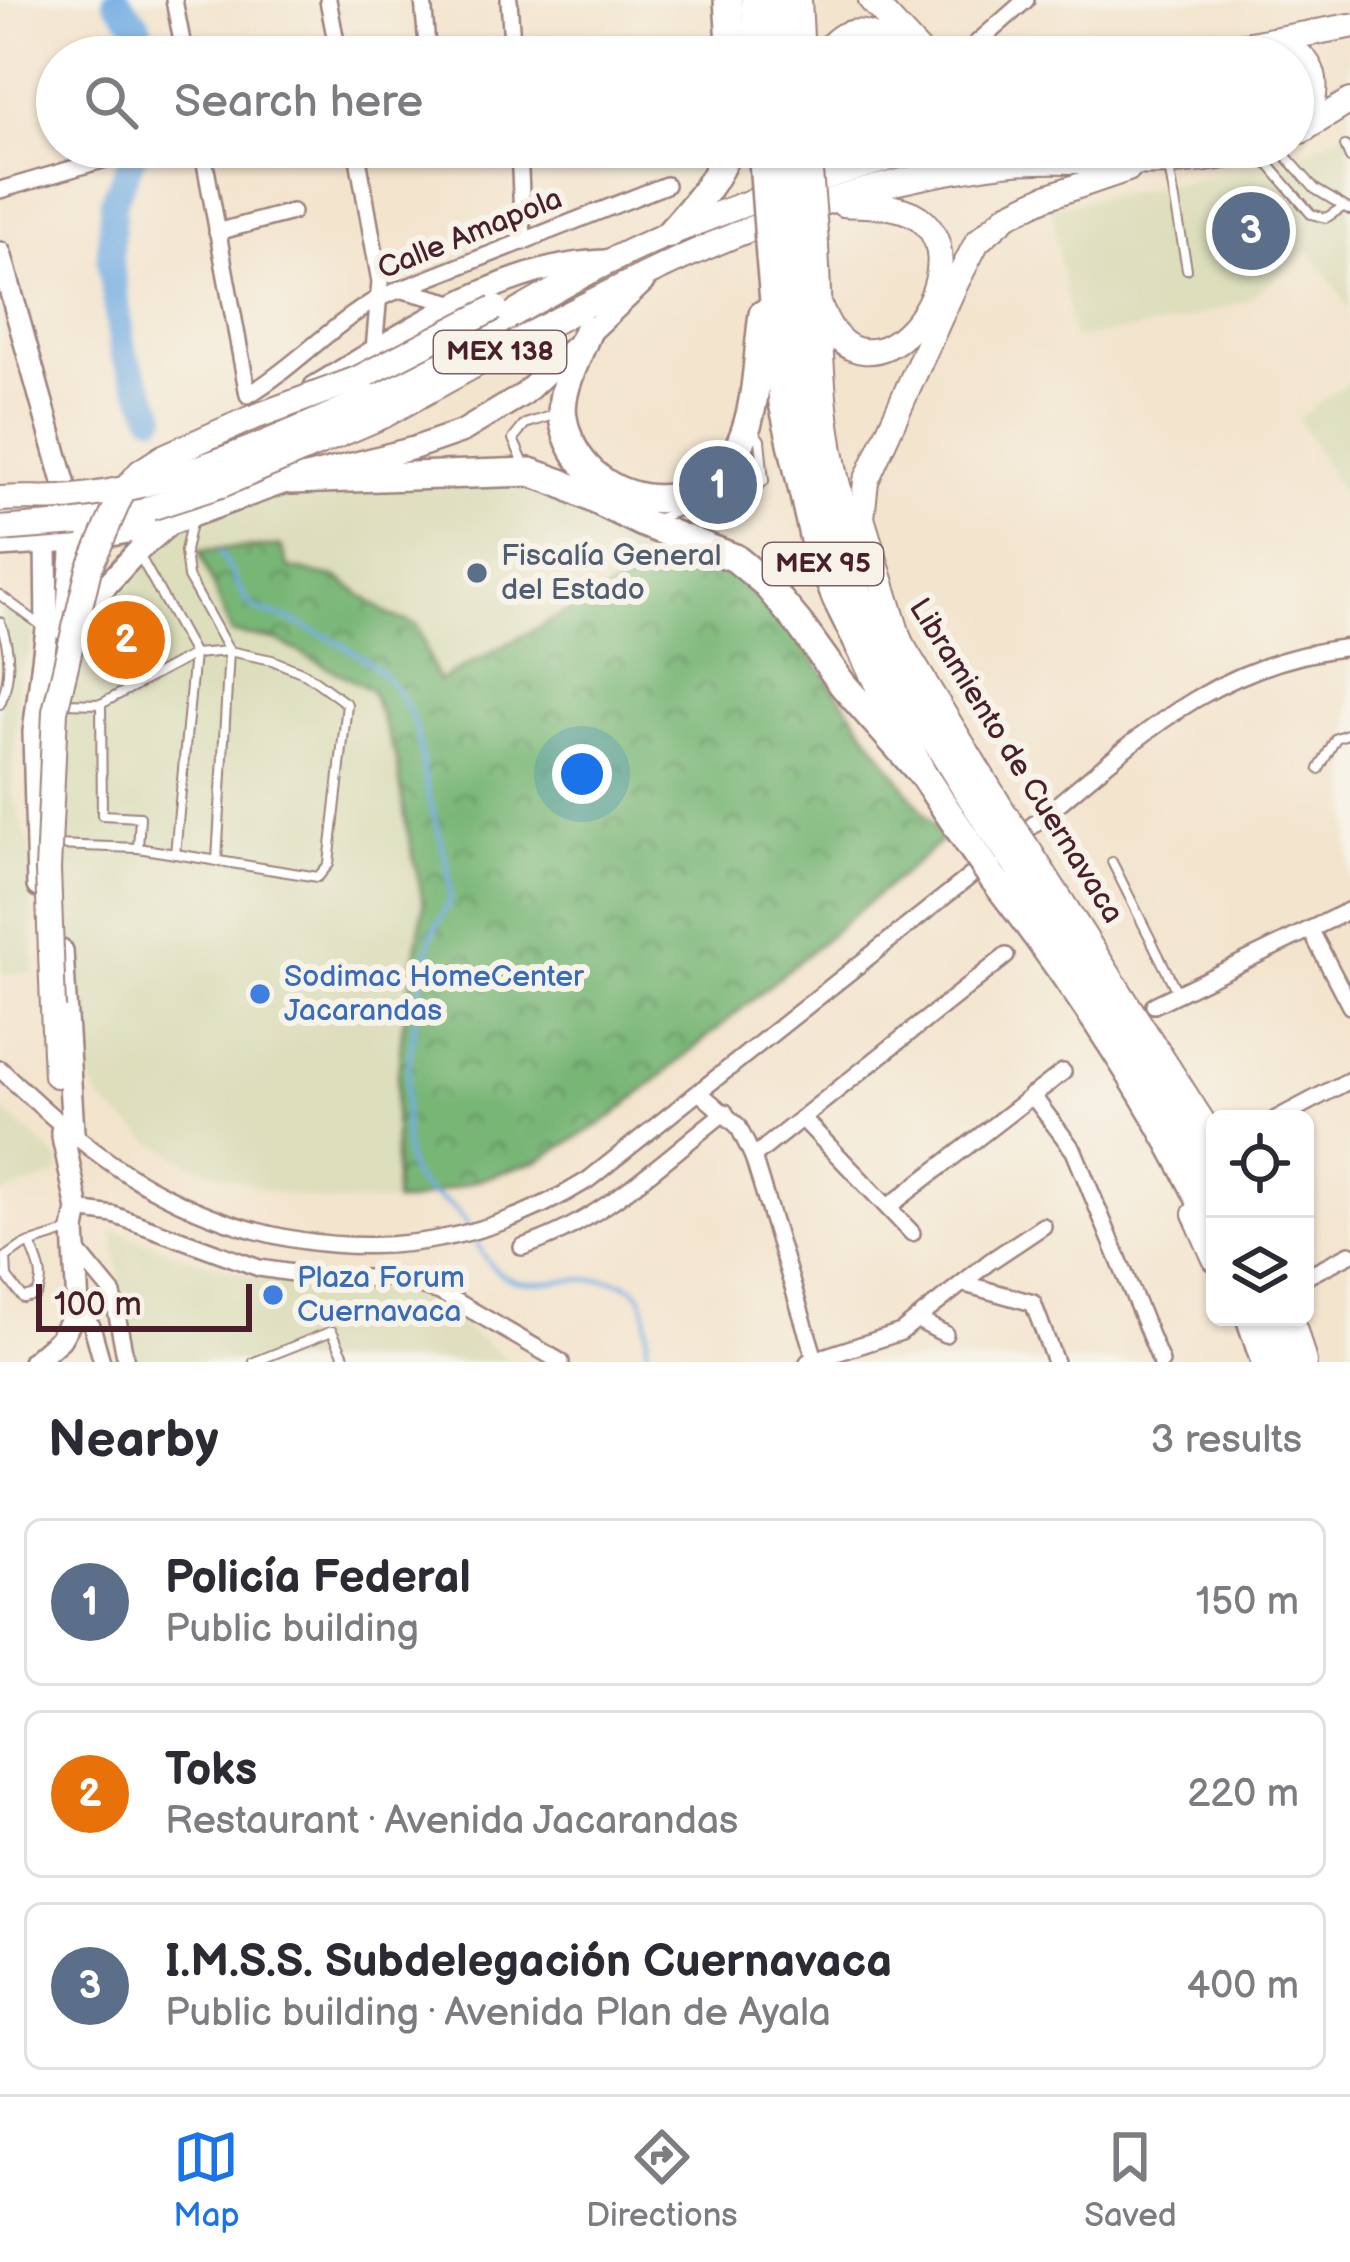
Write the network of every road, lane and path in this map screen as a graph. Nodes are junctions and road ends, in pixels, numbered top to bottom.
1 (174, 0) edge
2 (328, 0) edge
3 (423, 0) edge
4 (509, 0) edge
5 (728, 0) edge
6 (754, 0) edge
7 (776, 0) edge
8 (800, 0) edge
9 (871, 0) edge
10 (1026, 0) edge
11 (1350, 26) edge
12 (181, 36) edge
13 (335, 36) edge
14 (426, 36) edge
15 (512, 36) edge
16 (731, 36) edge
17 (757, 36) edge
18 (779, 36) edge
19 (801, 36) edge
20 (844, 36) edge
21 (881, 36) edge
22 (904, 36) edge
23 (985, 36) edge
24 (1302, 36) edge
25 (1350, 101) edge
26 (1314, 123) edge
27 (1345, 146) dead end
28 (1350, 158) edge
29 (77, 168) edge
30 (206, 168) edge
31 (359, 168) edge
32 (520, 168) edge
33 (718, 168) edge
34 (769, 168) edge
35 (789, 168) edge
36 (806, 168) edge
37 (844, 168) edge
38 (849, 168) edge
39 (974, 168) edge
40 (1101, 168) edge
41 (1170, 168) edge
42 (1279, 168) edge
43 (1289, 168) edge
44 (841, 170) junction
45 (665, 185) dead end
46 (0, 190) edge
47 (829, 202) junction
48 (1347, 208) edge
49 (292, 212) dead end
50 (217, 232) junction
51 (523, 242) junction
52 (668, 248) junction
53 (798, 249) junction
54 (0, 253) edge
55 (613, 261) junction
56 (1187, 269) dead end
57 (398, 289) junction
58 (379, 290) junction
59 (6, 299) edge
60 (819, 302) junction
61 (460, 305) junction
62 (504, 313) junction
63 (588, 330) junction
64 (374, 350) junction
65 (253, 405) junction
66 (562, 414) junction
67 (748, 422) junction
68 (191, 448) junction
69 (530, 472) junction
70 (291, 480) junction
71 (0, 495) edge
72 (65, 497) junction
73 (193, 516) junction
74 (643, 523) junction
75 (169, 524) junction
76 (0, 532) edge
77 (60, 536) junction
78 (0, 546) edge
79 (137, 552) junction
80 (120, 570) junction
81 (0, 595) edge
82 (0, 622) edge
83 (57, 629) junction
84 (901, 645) junction
85 (1350, 647) edge
86 (229, 651) junction
87 (194, 654) junction
88 (60, 703) junction
89 (0, 704) edge
90 (101, 704) junction
91 (1350, 733) edge
92 (34, 738) junction
93 (57, 740) junction
94 (1318, 770) dead end
95 (922, 775) junction
96 (988, 828) junction
97 (45, 845) junction
98 (138, 848) junction
99 (175, 854) junction
100 (217, 861) junction
101 (1112, 862) dead end
102 (1013, 864) junction
103 (1350, 910) edge
104 (1310, 928) junction
105 (1006, 956) dead end
106 (1178, 994) junction
107 (1154, 1005) dead end
108 (1350, 1006) edge
109 (0, 1070) edge
110 (1063, 1072) dead end
111 (56, 1075) junction
112 (1350, 1081) edge
113 (700, 1093) junction
114 (1032, 1095) junction
115 (1294, 1110) edge
116 (725, 1112) junction
117 (802, 1118) junction
118 (1206, 1130) edge
119 (66, 1133) junction
120 (753, 1157) junction
121 (1206, 1166) edge
122 (889, 1207) junction
123 (1209, 1218) edge
124 (1043, 1226) dead end
125 (76, 1229) junction
126 (913, 1233) dead end
127 (1206, 1239) edge
128 (31, 1243) junction
129 (522, 1247) dead end
130 (1350, 1254) edge
131 (1314, 1272) edge
132 (964, 1284) junction
133 (78, 1308) junction
134 (918, 1320) junction
135 (1241, 1326) edge
136 (1253, 1326) edge
137 (1276, 1326) edge
138 (1294, 1326) edge
139 (945, 1334) dead end
140 (346, 1360) edge
141 (813, 1361) edge
142 (34, 1362) edge
143 (102, 1362) edge
144 (126, 1362) edge
145 (254, 1362) edge
146 (561, 1362) edge
147 (1055, 1362) edge
148 (1161, 1362) edge
149 (1253, 1362) edge
150 (1265, 1362) edge
151 (1288, 1362) edge
152 (1304, 1362) edge

1 - 12 street
2 - 13 street
3 - 14 street
4 - 15 street
5 - 16 highway
6 - 17 highway
7 - 18 highway
8 - 19 main road
9 - 22 main road
10 - 23 street
11 - 24 main road
20 - 21 main road
25 - 26 main road
27 - 28 lane
29 - 46 street
30 - 50 street
31 - 58 street
32 - 51 street
33 - 52 highway
34 - 53 highway, MEX 95, bridge
35 - 53 highway, MEX 95, bridge
36 - 53 main road, Libramiento de Cuernavaca / MEX 95, bridge
37 - 44 main road
38 - 44 main road, MEX 138
39 - 47 main road, MEX 138
40 - 84 main road
41 - 56 lane
42 - 48 lane
43 - 48 lane
44 - 52 main road, MEX 138
45 - 51 street, Calle Amapola
47 - 52 main road, MEX 138
47 - 60 main road
49 - 50 street
50 - 65 street
51 - 57 street, Calle Amapola
52 - 55 main road, MEX 138
52 - 63 main road, MEX 138
52 - 76 main road, MEX 138, bridge
53 - 60 main road, Libramiento de Cuernavaca / MEX 95
53 - 67 highway
53 - 95 highway, MEX 95
53 - 96 highway, MEX 95
54 - 59 main road
55 - 61 main road, MEX 138
55 - 62 main road
57 - 58 street, Calle Amapola
57 - 61 street
58 - 64 street
58 - 65 street, Calle Amapola
59 - 72 main road
60 - 84 main road, Libramiento de Cuernavaca / MEX 95
61 - 64 main road, MEX 138
62 - 71 main road, MEX 138, bridge
62 - 111 main road, bridge
63 - 66 highway
63 - 70 main road, MEX 138
64 - 65 main road, MEX 138
65 - 68 main road, MEX 138
65 - 70 main road
66 - 67 highway
66 - 69 lane
67 - 74 lane
68 - 72 main road, MEX 138, bridge
68 - 72 main road
69 - 70 highway
69 - 74 highway
70 - 73 main road, MEX 138
71 - 72 main road, MEX 138
72 - 77 main road
73 - 75 main road, MEX 138
73 - 86 lane
74 - 95 highway
75 - 77 main road, MEX 138
75 - 79 main road
76 - 77 main road
77 - 78 main road, MEX 138
77 - 80 main road
77 - 83 main road
79 - 80 main road
79 - 87 lane
80 - 83 main road
81 - 83 lane
82 - 89 lane
83 - 88 main road
83 - 92 main road
84 - 96 main road, Libramiento de Cuernavaca / MEX 95
85 - 113 street
86 - 87 lane
86 - 100 lane
86 - 100 lane
87 - 90 lane
87 - 99 lane
88 - 90 lane
88 - 93 main road
90 - 98 lane
91 - 94 lane
92 - 93 main road
92 - 97 main road
93 - 97 main road
95 - 96 highway, MEX 95
96 - 102 highway, MEX 95, bridge
97 - 98 lane
97 - 111 main road
97 - 119 main road
98 - 99 lane
99 - 100 lane
101 - 106 lane
102 - 118 main road, Libramiento de Cuernavaca / MEX 95
102 - 121 highway, MEX 95
102 - 123 highway, MEX 95
102 - 127 main road, MEX 95
103 - 104 street
104 - 106 street
104 - 108 street
105 - 117 street
106 - 107 street
109 - 119 street
110 - 114 street
111 - 119 main road
112 - 115 street
113 - 116 street
113 - 119 street
114 - 122 street
114 - 148 street
116 - 120 street
116 - 129 street
117 - 120 street
117 - 122 street
119 - 125 main road
120 - 141 street
122 - 126 street
124 - 132 street
125 - 128 lane
125 - 133 main road
125 - 144 street
125 - 146 street
128 - 128 lane
130 - 131 street
132 - 134 street
132 - 147 street
133 - 142 main road
133 - 143 street
134 - 139 street
134 - 141 street
135 - 149 main road
136 - 150 highway
137 - 151 highway
138 - 152 main road
140 - 145 lane

